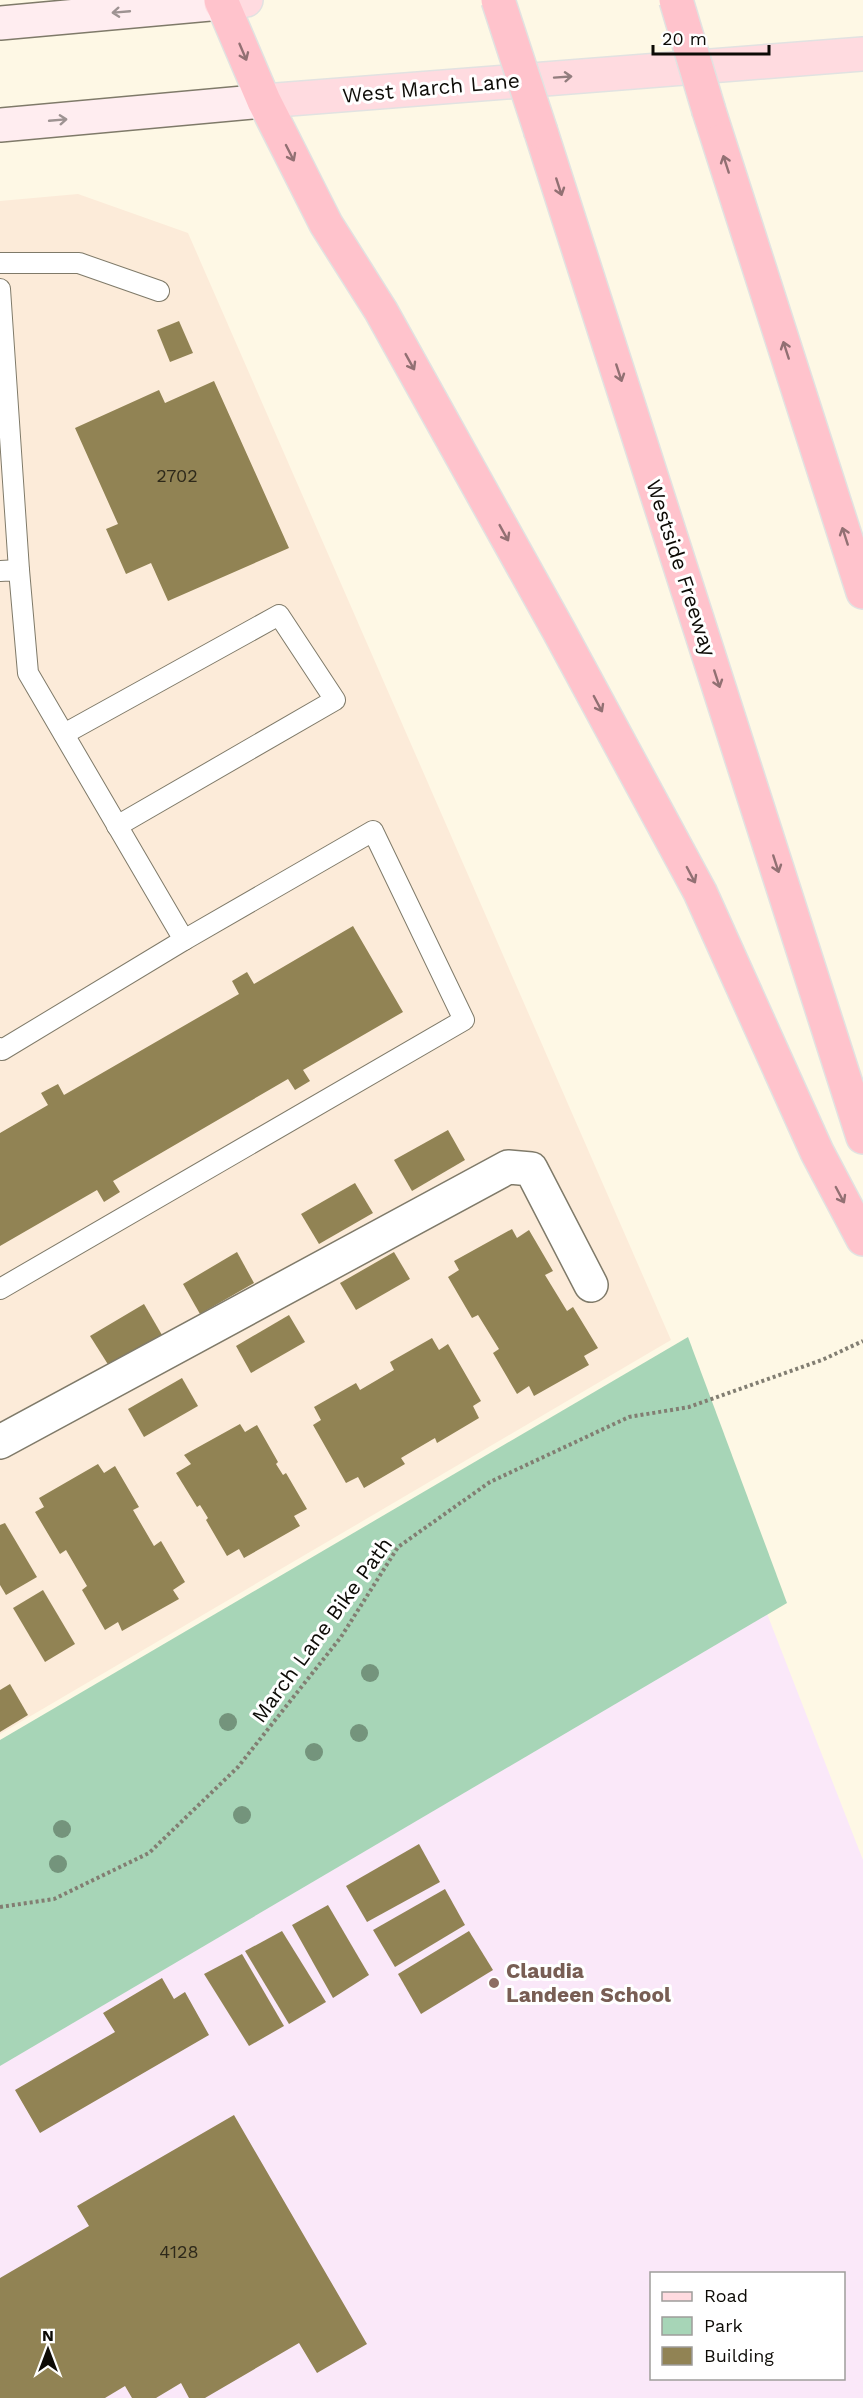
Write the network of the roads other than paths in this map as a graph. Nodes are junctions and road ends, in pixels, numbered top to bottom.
1 (498, 0) edge
2 (676, 0) edge
3 (230, 1) edge
4 (0, 23) edge
5 (863, 54) edge
6 (264, 101) junction
7 (0, 125) edge
8 (0, 263) edge
9 (0, 289) edge
10 (159, 291) dead end
11 (9, 571) edge
12 (863, 592) edge
13 (64, 734) junction
14 (117, 825) junction
15 (184, 940) junction
16 (0, 1048) edge
17 (860, 1127) edge
18 (863, 1239) edge
19 (591, 1285) dead end
20 (0, 1289) edge
21 (0, 1442) edge

1 -> 17 highway, Westside Freeway, bridge
12 -> 2 highway, bridge
3 -> 4 main road
3 -> 6 highway
6 -> 5 main road, West March Lane
7 -> 6 main road, West March Lane
6 -> 18 highway
8 - 10 lane
9 - 11 lane
11 - 13 lane
13 - 14 lane
13 - 14 lane
14 - 15 lane
15 - 16 lane
15 - 20 lane
19 - 21 street

